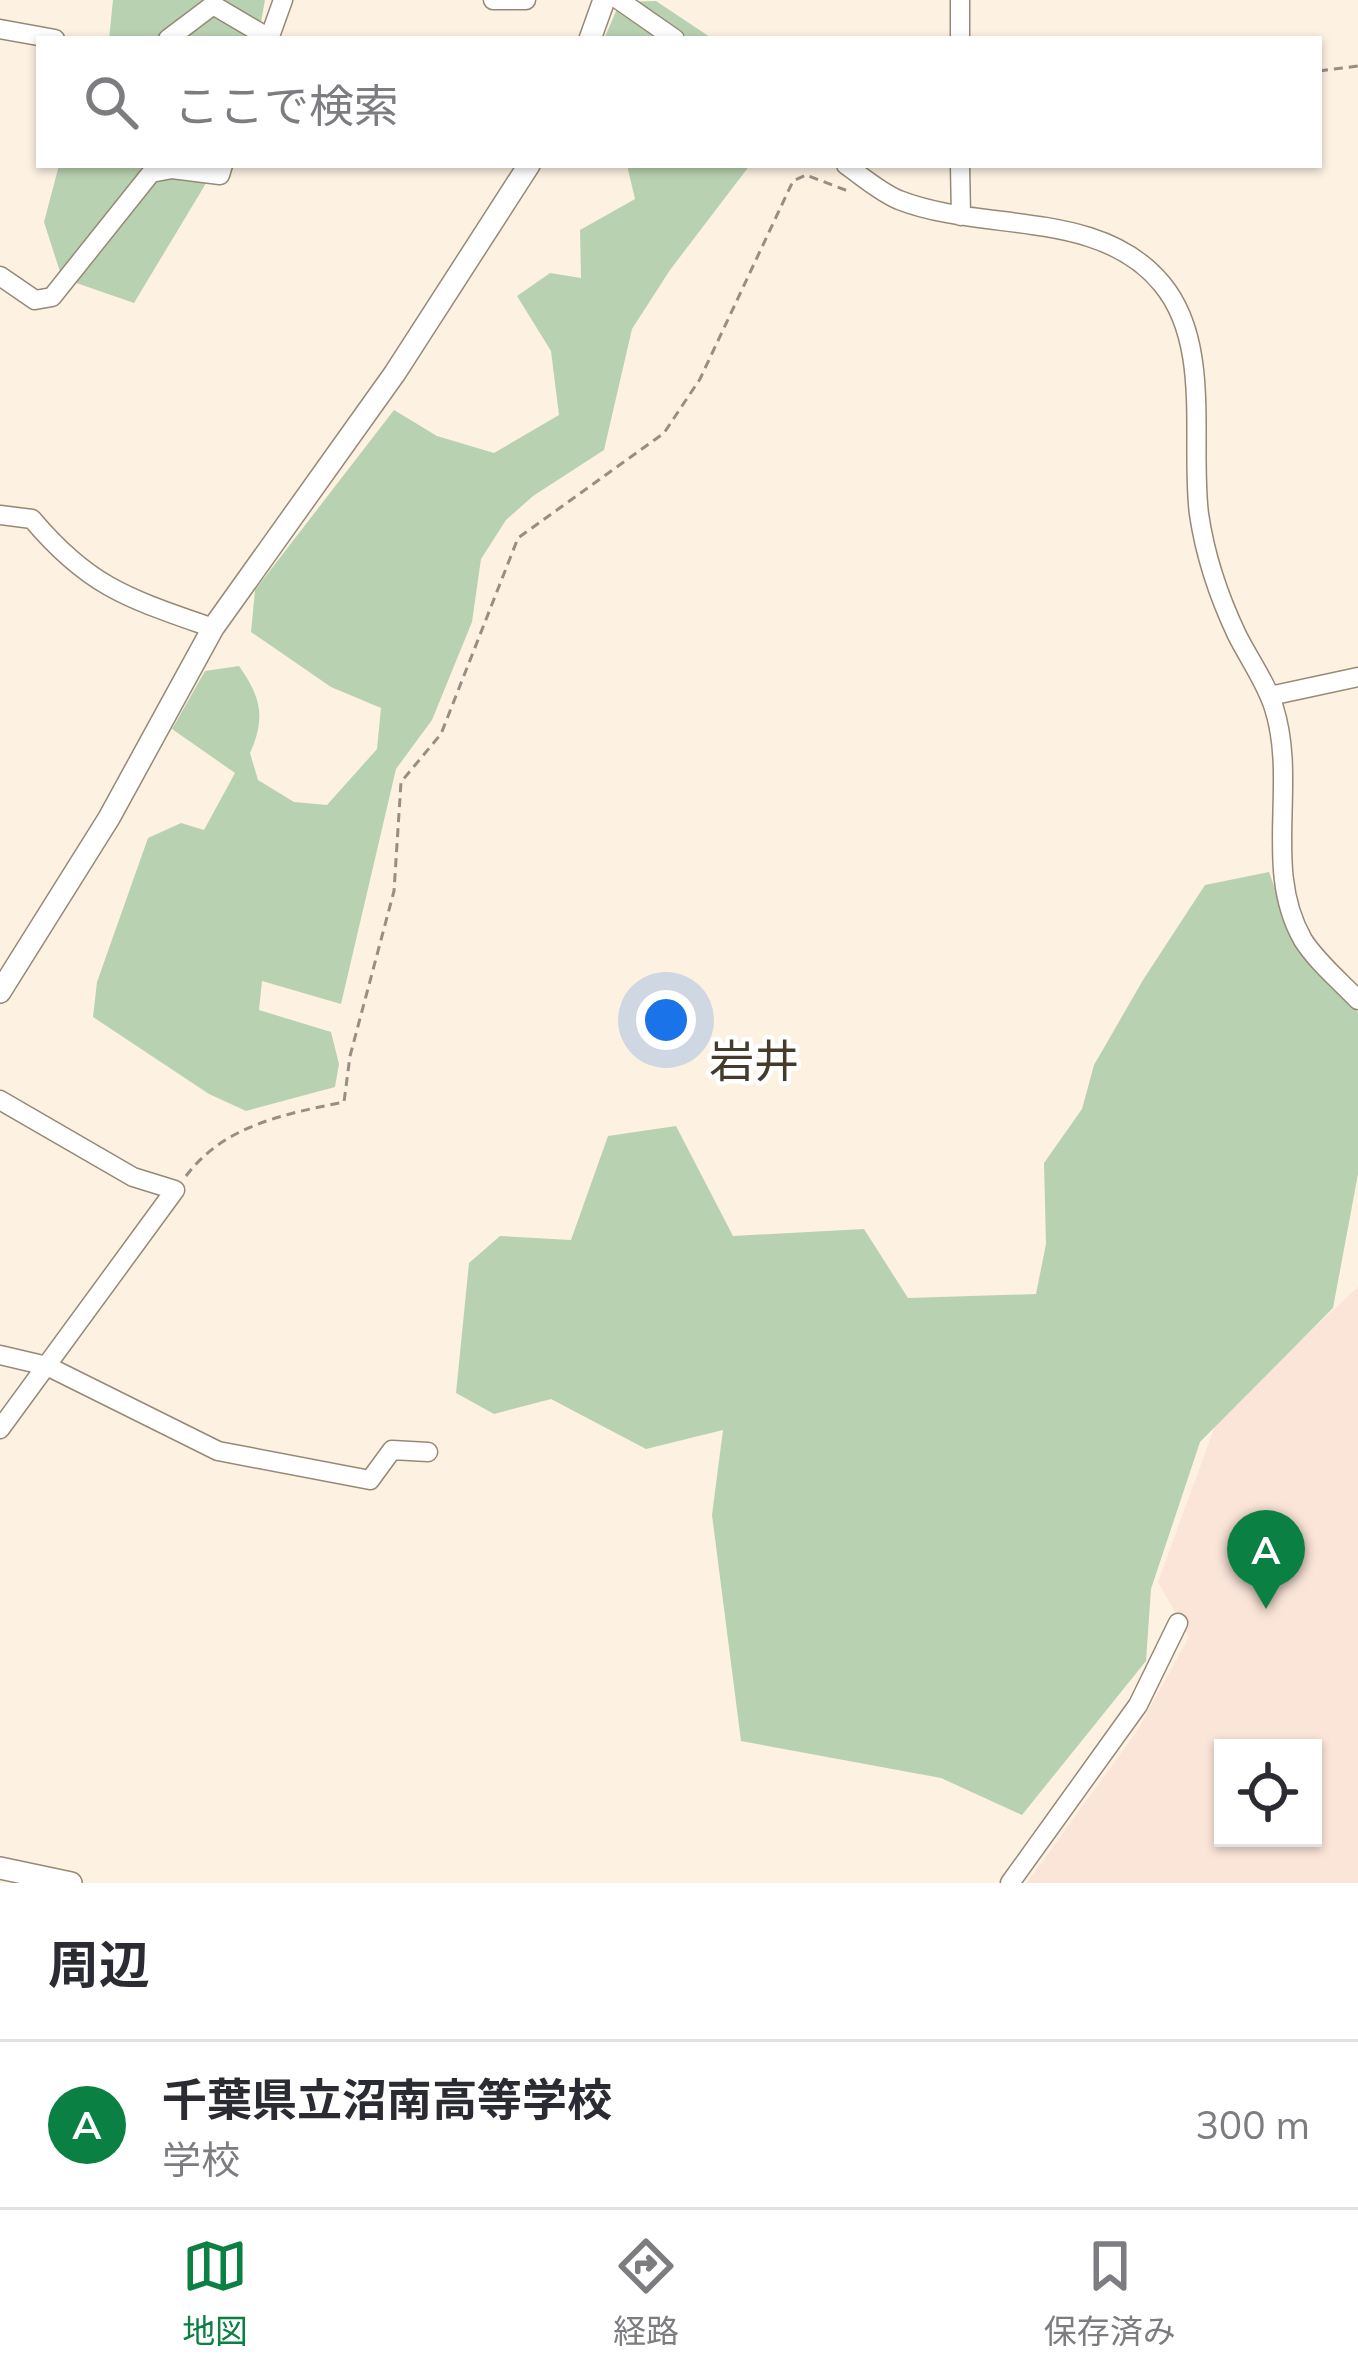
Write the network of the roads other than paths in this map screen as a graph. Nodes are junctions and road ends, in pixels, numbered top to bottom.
1 (284, 0) edge
2 (493, 0) edge
3 (526, 0) edge
4 (604, 0) edge
5 (620, 0) edge
6 (961, 0) edge
7 (0, 29) edge
8 (38, 36) edge
9 (172, 36) edge
10 (266, 36) edge
11 (270, 36) edge
12 (591, 36) edge
13 (671, 36) edge
14 (960, 36) edge
15 (223, 168) edge
16 (527, 168) edge
17 (851, 168) edge
18 (960, 168) edge
19 (962, 216) junction
20 (0, 276) edge
21 (0, 515) edge
22 (213, 628) junction
23 (1358, 677) edge
24 (1270, 696) junction
25 (0, 992) edge
26 (1358, 1000) edge
27 (0, 1100) edge
28 (0, 1354) edge
29 (47, 1366) junction
30 (0, 1430) edge
31 (428, 1452) dead end
32 (1178, 1622) dead end
33 (0, 1868) edge
34 (71, 1883) edge
35 (1010, 1883) edge

1 - 11 street
2 - 3 street
4 - 12 street
5 - 13 street
6 - 14 street
7 - 8 street
9 - 10 street
15 - 20 street
16 - 22 street
17 - 19 street
18 - 19 street
19 - 24 street
21 - 22 street
22 - 25 street
23 - 24 street
24 - 26 street
27 - 29 street
28 - 29 street
29 - 30 street
29 - 31 street
32 - 35 street
33 - 34 street

